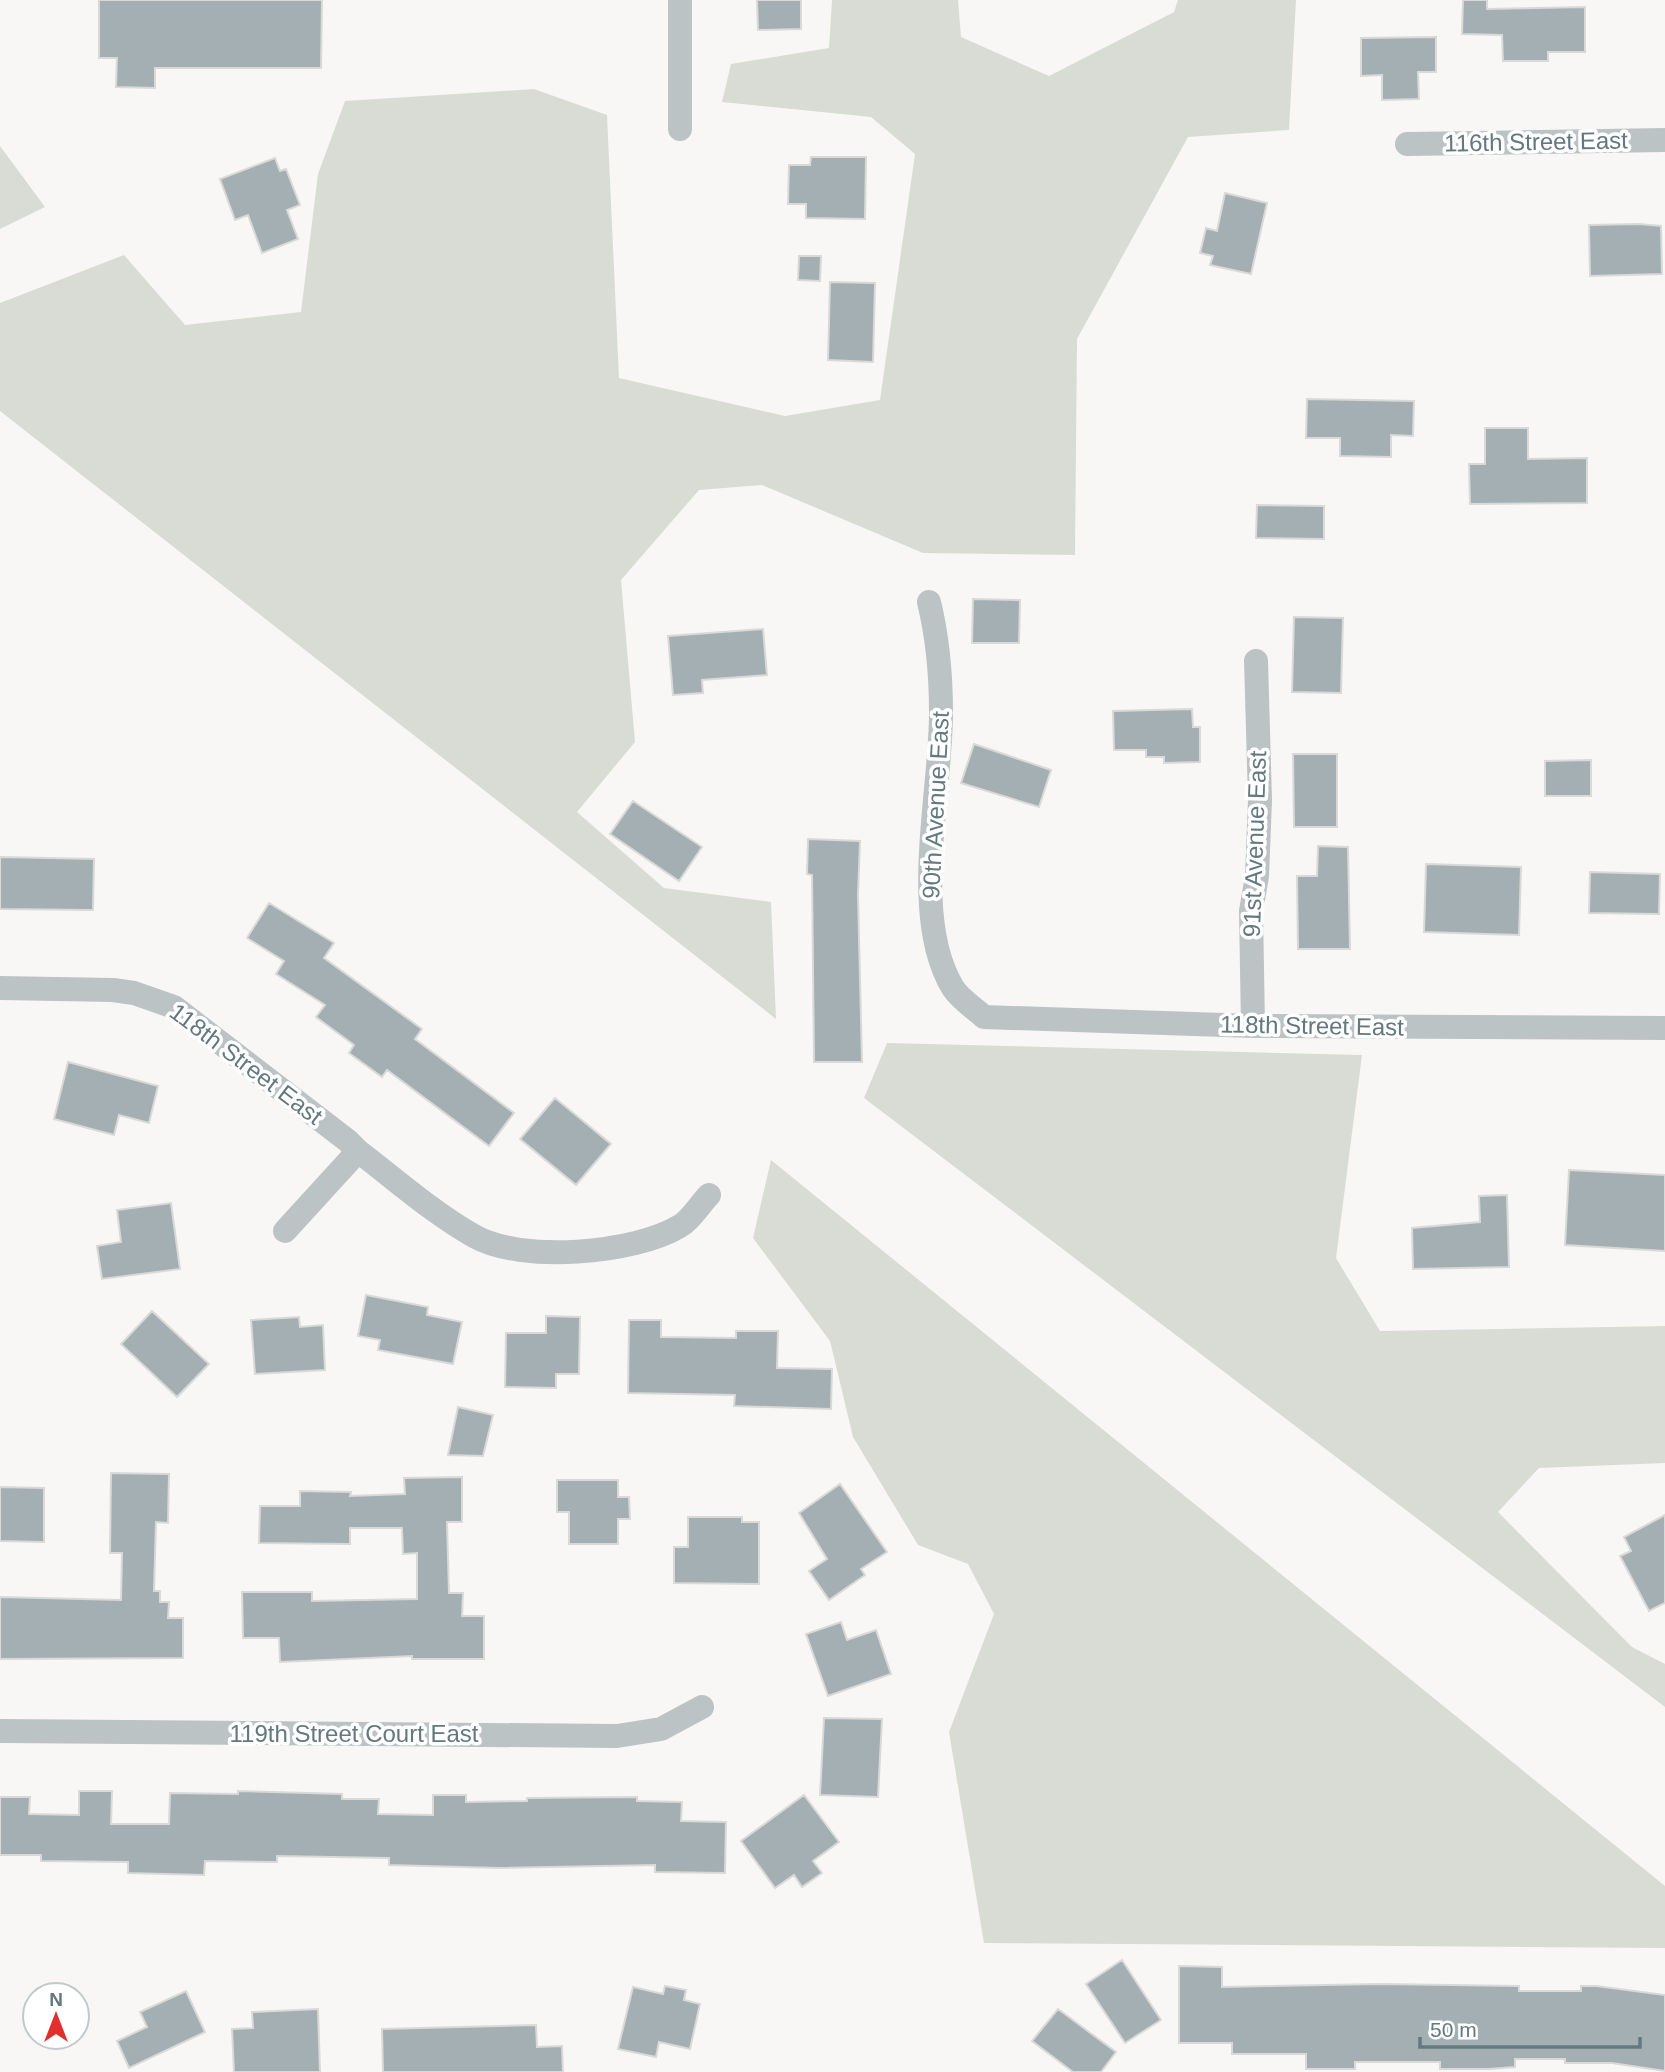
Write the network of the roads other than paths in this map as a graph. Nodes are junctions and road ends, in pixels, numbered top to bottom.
1 (680, 0) edge
2 (680, 129) dead end
3 (1665, 140) edge
4 (1408, 144) dead end
5 (929, 602) dead end
6 (1256, 661) dead end
7 (0, 988) edge
8 (965, 1001) joint
9 (1253, 1026) junction
10 (1665, 1028) edge
11 (358, 1151) junction
12 (709, 1195) dead end
13 (285, 1231) dead end
14 (702, 1707) dead end
15 (0, 1731) edge

1 - 2 street
3 - 4 street, 116th Street East
5 - 8 street, 90th Avenue East
6 - 9 street, 91st Avenue East
7 - 11 street, 118th Street East
8 - 9 street, 118th Street East
9 - 10 street, 118th Street East
11 - 12 street, 118th Street East
11 - 13 street
14 - 15 street, 119th Street Court East

